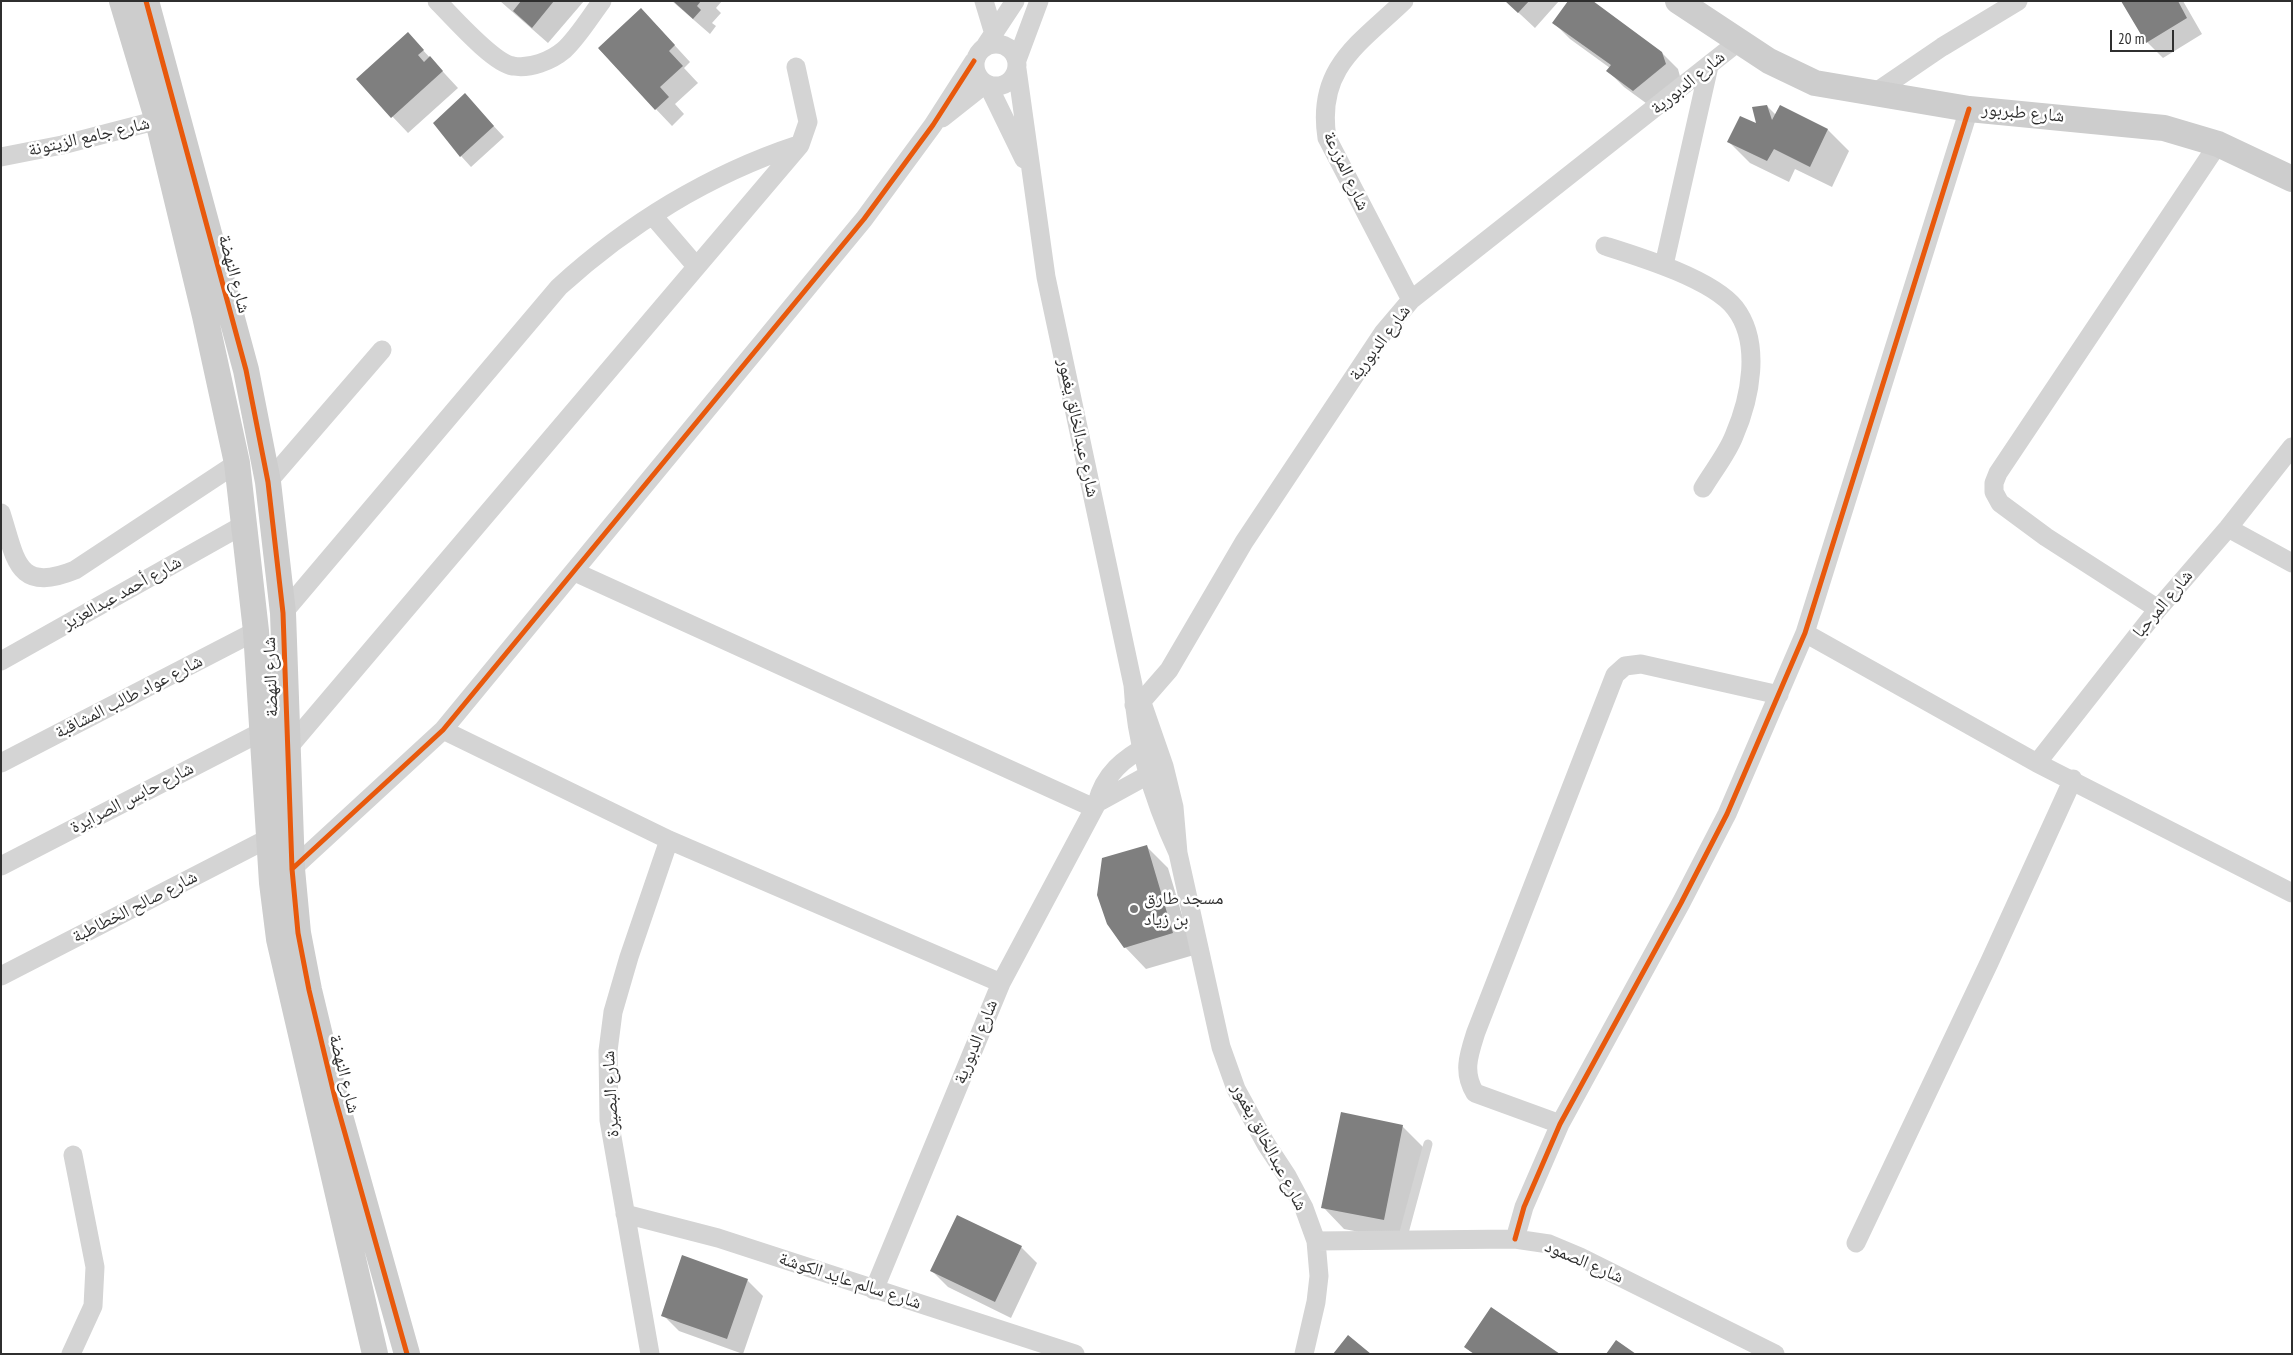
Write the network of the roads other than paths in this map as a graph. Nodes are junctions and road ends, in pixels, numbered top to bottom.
1 (122, 1) edge
2 (146, 1) edge
3 (437, 1) edge
4 (602, 1) edge
5 (984, 1) edge
6 (1016, 1) edge
7 (1039, 1) edge
8 (1404, 1) edge
9 (1678, 1) edge
10 (2018, 1) edge
11 (990, 40) junction
12 (1738, 42) junction
13 (974, 61) junction
14 (1017, 65) junction
15 (1709, 66) junction
16 (796, 67) dead end
17 (987, 84) junction
18 (1873, 94) junction
19 (1969, 108) junction
20 (167, 118) junction
21 (933, 124) junction
22 (2218, 144) junction
23 (800, 145) junction
24 (1, 157) edge
25 (1029, 169) junction
26 (2292, 179) edge
27 (653, 216) junction
28 (1605, 246) dead end
29 (1664, 265) junction
30 (696, 266) junction
31 (1411, 300) junction
32 (382, 350) dead end
33 (2292, 447) edge
34 (237, 463) junction
35 (268, 482) junction
36 (1703, 488) dead end
37 (1, 513) edge
38 (244, 525) junction
39 (2228, 528) junction
40 (2292, 563) edge
41 (575, 572) junction
42 (2158, 609) junction
43 (283, 613) junction
44 (256, 631) junction
45 (1805, 633) junction
46 (1, 661) edge
47 (1779, 695) junction
48 (1136, 697) junction
49 (442, 730) junction
50 (263, 731) junction
51 (1148, 745) junction
52 (288, 748) junction
53 (1, 763) edge
54 (2036, 763) junction
55 (1156, 770) junction
56 (2073, 779) junction
57 (1095, 806) junction
58 (269, 838) junction
59 (670, 840) junction
60 (1, 866) edge
61 (292, 870) junction
62 (2292, 893) edge
63 (1, 976) edge
64 (1000, 983) junction
65 (1560, 1124) junction
66 (1428, 1144) dead end
67 (73, 1156) dead end
68 (625, 1214) junction
69 (1515, 1239) junction
70 (1402, 1240) junction
71 (1316, 1241) junction
72 (1856, 1243) dead end
73 (874, 1290) junction
74 (70, 1354) edge
75 (375, 1354) edge
76 (407, 1354) edge
77 (650, 1354) edge
78 (1075, 1354) edge
79 (1304, 1354) edge
80 (1775, 1354) edge

1 - 20 street, شارع النهضة
2 - 20 street, شارع النهضة
3 - 4 street
5 - 11 street
6 - 11 street
7 - 14 street
8 - 31 street, شارع المزرعة
9 - 12 street, شارع طبربور
10 - 18 street
11 - 13 street
11 - 14 street
12 - 15 street, شارع الدبورية
12 - 18 street, شارع طبربور
13 - 17 street
13 - 21 street
14 - 17 street
14 - 25 street, شارع عبدالخالق يغمور
15 - 29 street
15 - 31 street, شارع الدبورية
16 - 23 street
17 - 21 street
17 - 25 street, شارع عبدالخالق يغمور
18 - 19 street, شارع طبربور
19 - 22 street, شارع طبربور
19 - 45 street
20 - 24 street, شارع جامع الزيتونة
20 - 34 street, شارع النهضة
20 - 35 street, شارع النهضة
21 - 41 street
22 - 26 street, شارع طبربور
22 - 42 street
23 - 27 street
23 - 30 street
25 - 48 street, شارع عبدالخالق يغمور
27 - 30 street
27 - 43 street
28 - 29 street
29 - 36 street
30 - 52 street
31 - 48 street, شارع الدبورية
32 - 35 street
33 - 39 street, شارع المرحبا
34 - 37 street
34 - 38 street, شارع النهضة
35 - 43 street, شارع النهضة
38 - 44 street, شارع النهضة
38 - 46 street, شارع أحمد عبدالعزيز
39 - 40 street
39 - 42 street, شارع المرحبا
41 - 49 street
41 - 57 street
42 - 54 street, شارع المرحبا
43 - 52 street, شارع النهضة
44 - 50 street, شارع النهضة
44 - 53 street, شارع عواد طالب المشاقبة
45 - 47 street
45 - 54 street
47 - 65 street
47 - 65 street
48 - 51 street, شارع عبدالخالق يغمور
49 - 59 street
49 - 61 street
50 - 58 street, شارع النهضة
50 - 60 street, شارع حابس الصرايرة
51 - 55 street, شارع عبدالخالق يغمور
51 - 57 street, شارع الدبورية
52 - 61 street, شارع النهضة
54 - 56 street
55 - 57 street
55 - 71 street, شارع عبدالخالق يغمور
56 - 62 street
56 - 72 street
57 - 64 street, شارع الدبورية
58 - 63 street, شارع صالح الخطاطبة
58 - 75 street, شارع النهضة
59 - 64 street
59 - 68 street, شارع البصيرة
61 - 76 street, شارع النهضة
64 - 73 street, شارع الدبورية
65 - 69 street
66 - 70 lane
67 - 74 street
68 - 73 street, شارع سالم عايد الكوشة
68 - 77 street, شارع البصيرة
69 - 70 street, شارع الصمود
69 - 80 street, شارع الصمود
70 - 71 street, شارع الصمود
71 - 79 street, شارع عبدالخالق يغمور
73 - 78 street, شارع سالم عايد الكوشة

